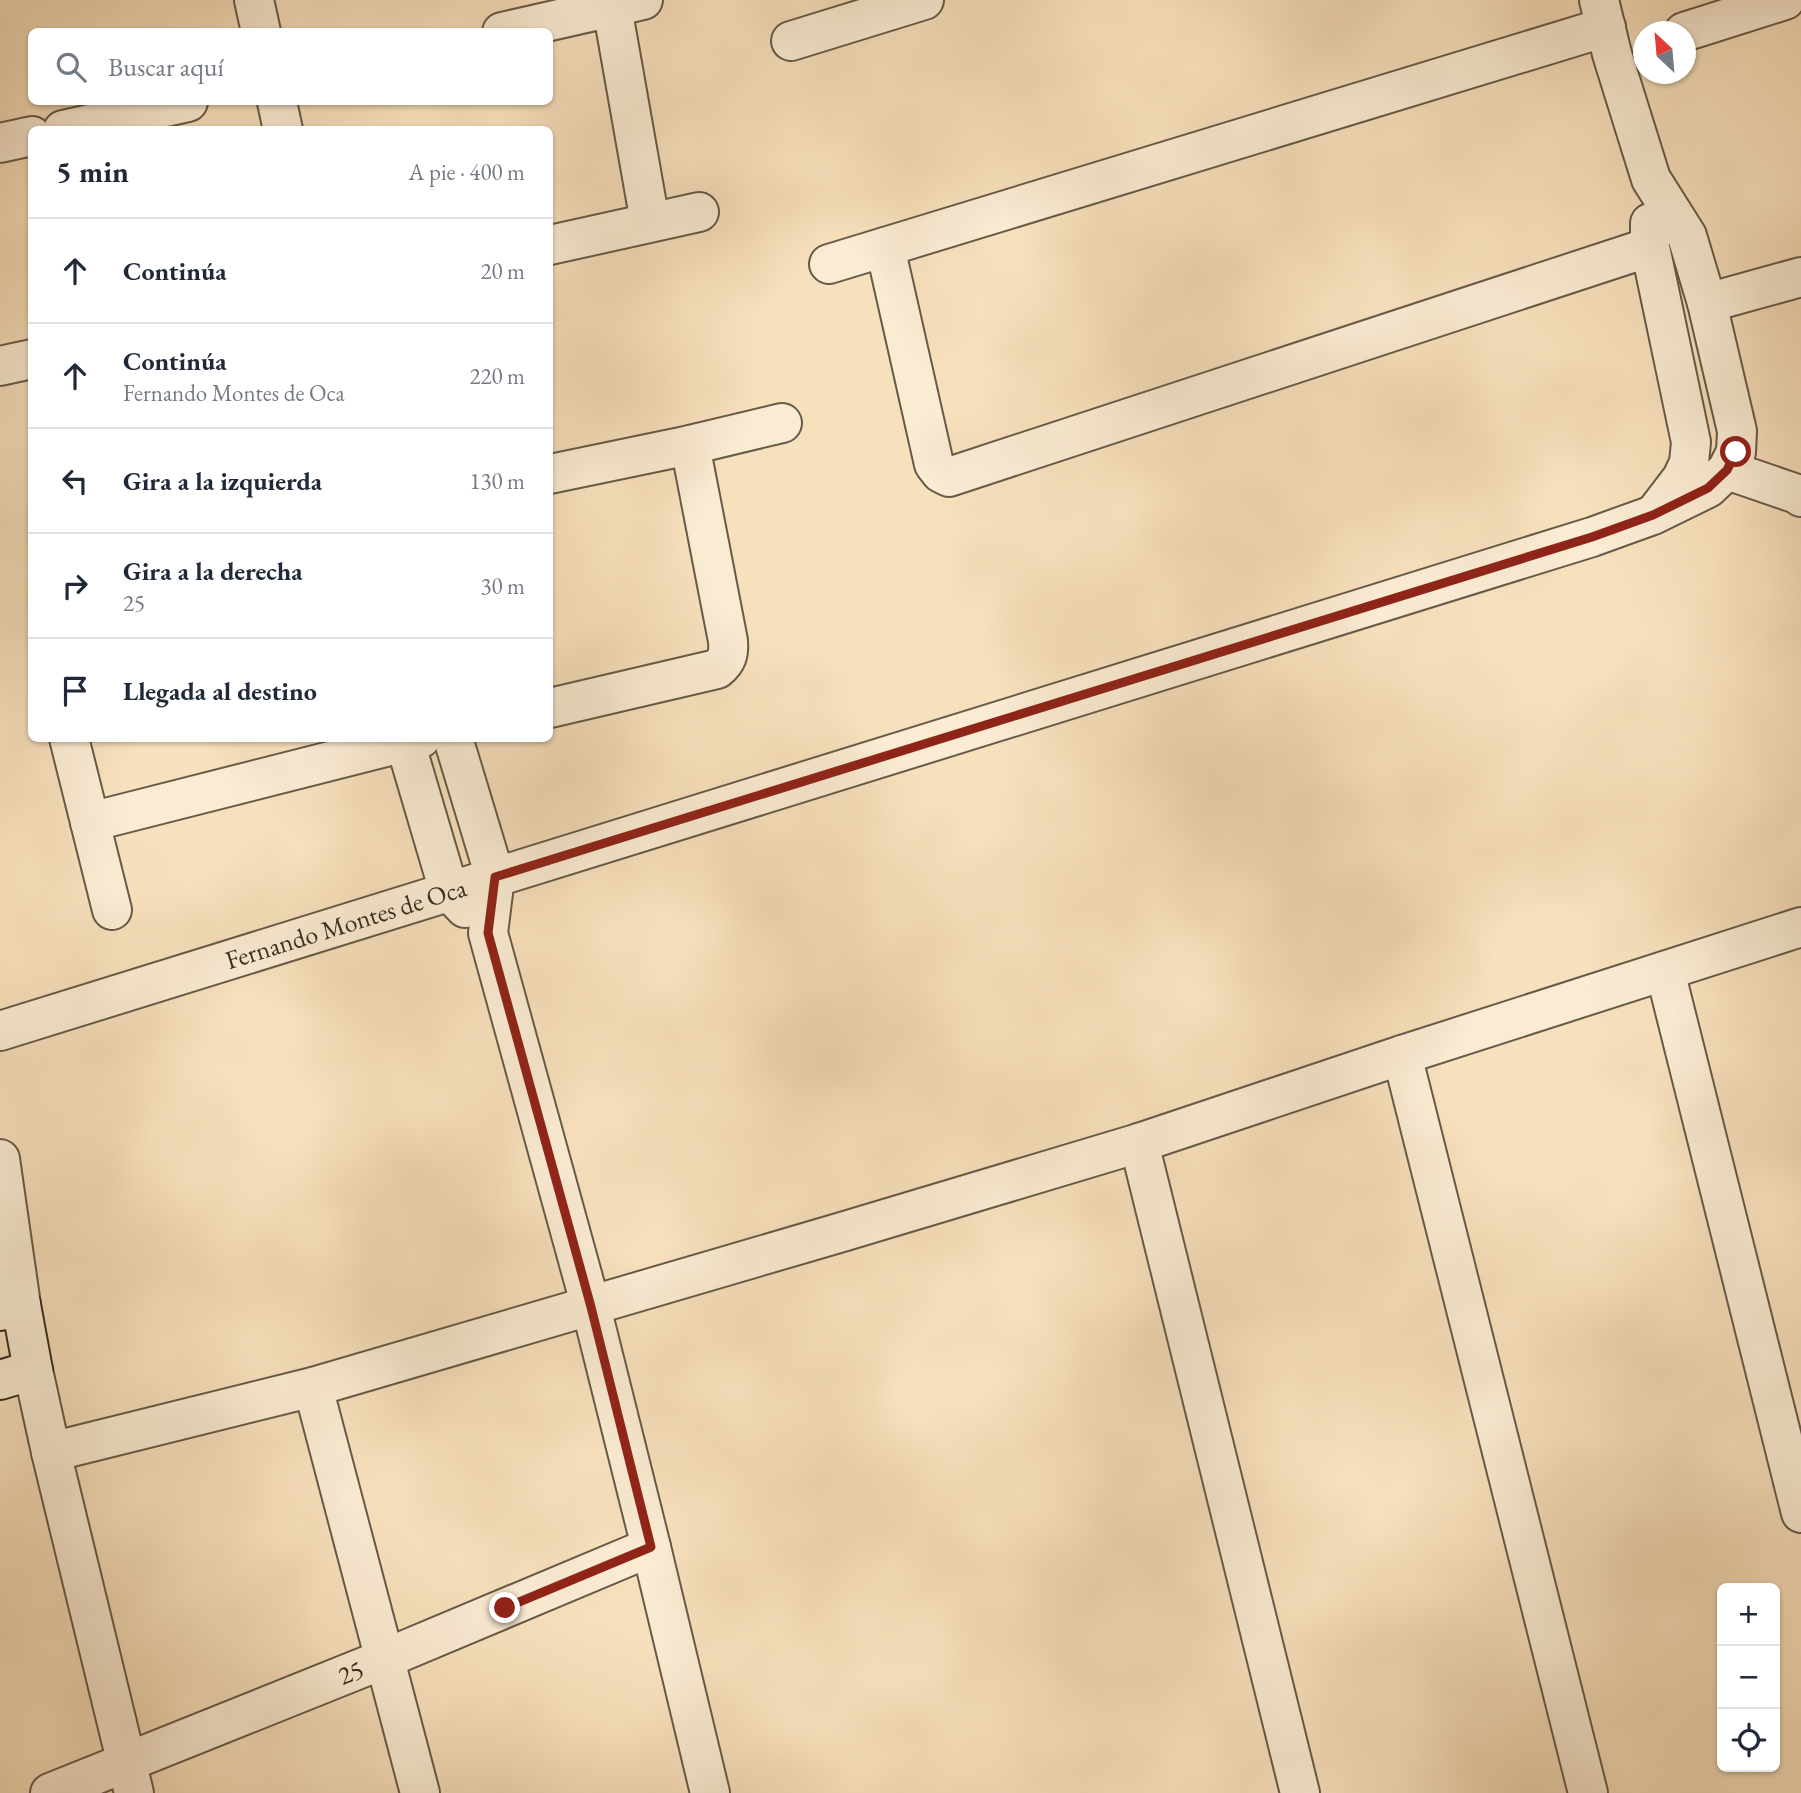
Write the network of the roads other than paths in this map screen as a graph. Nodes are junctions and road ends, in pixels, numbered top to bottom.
1 (254, 0) edge
2 (924, 0) edge
3 (1785, 0) edge
4 (627, 4) edge
5 (842, 12) edge
6 (260, 28) edge
7 (520, 28) edge
8 (1696, 28) edge
9 (1615, 31) edge
10 (791, 41) dead end
11 (175, 105) edge
12 (278, 105) edge
13 (81, 126) edge
14 (282, 126) edge
15 (28, 137) edge
16 (0, 144) edge
17 (1651, 179) junction
18 (699, 212) dead end
19 (650, 222) junction
20 (553, 244) edge
21 (886, 247) junction
22 (1650, 247) junction
23 (829, 264) dead end
24 (1801, 277) edge
25 (1707, 303) junction
26 (28, 360) edge
27 (0, 366) edge
28 (782, 423) dead end
29 (690, 445) junction
30 (1727, 470) junction
31 (553, 473) edge
32 (1801, 497) edge
33 (1653, 515) junction
34 (553, 707) edge
35 (70, 742) edge
36 (403, 742) edge
37 (412, 742) edge
38 (454, 742) edge
39 (90, 822) junction
40 (495, 877) junction
41 (449, 891) junction
42 (112, 909) dead end
43 (1801, 927) edge
44 (488, 933) junction
45 (1665, 971) junction
46 (0, 1031) edge
47 (1402, 1055) junction
48 (1139, 1143) junction
49 (0, 1159) edge
50 (591, 1307) junction
51 (10, 1308) edge
52 (17, 1375) edge
53 (313, 1387) junction
54 (51, 1452) junction
55 (1801, 1513) edge
56 (651, 1547) junction
57 (384, 1659) junction
58 (130, 1778) edge
59 (50, 1793) edge
60 (420, 1793) edge
61 (710, 1793) edge
62 (1300, 1793) edge
63 (1588, 1793) edge

1 - 6 street
2 - 5 street
3 - 8 street
4 - 7 street
4 - 19 street
5 - 10 street
9 - 17 street
9 - 21 street
11 - 13 street
12 - 14 street
15 - 16 street
17 - 22 street
17 - 25 street
18 - 19 street
19 - 20 street
21 - 22 street
21 - 23 street
22 - 33 street
24 - 25 street
25 - 30 street
26 - 27 street
28 - 29 street
29 - 31 street
29 - 34 street
30 - 32 street
30 - 33 street, Fernando Montes de Oca
33 - 40 street, Fernando Montes de Oca
35 - 39 street
36 - 39 street
37 - 41 street
38 - 40 street
39 - 42 street
40 - 41 street, Fernando Montes de Oca
40 - 44 street
41 - 44 street
41 - 46 street, Fernando Montes de Oca
43 - 45 street
44 - 50 street
45 - 47 street
45 - 55 street
47 - 48 street
47 - 63 street
48 - 50 street
48 - 62 street
49 - 51 street
50 - 53 street
50 - 56 street
51 - 52 street
52 - 54 street
53 - 54 street
53 - 57 street
54 - 58 street
56 - 57 street, 25
56 - 61 street
57 - 58 street, 25
57 - 60 street
58 - 59 street, 25

